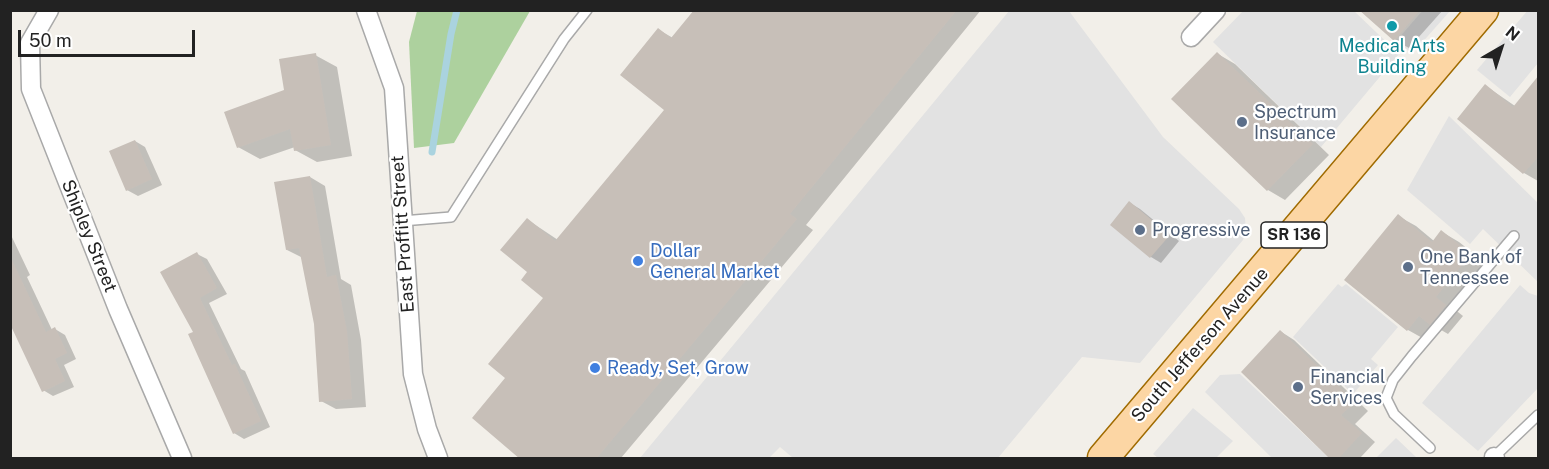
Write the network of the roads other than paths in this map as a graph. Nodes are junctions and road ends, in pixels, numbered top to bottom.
1 (49, 10) edge
2 (366, 10) edge
3 (587, 10) edge
4 (1216, 10) edge
5 (1483, 10) edge
6 (1191, 37) dead end
7 (402, 221) junction
8 (1514, 236) dead end
9 (1539, 415) edge
10 (1430, 448) dead end
11 (1494, 458) edge
12 (182, 459) edge
13 (438, 459) edge
14 (1103, 459) edge

1 - 12 street, Shipley Street
2 - 7 street, East Proffitt Street
3 - 7 lane
4 - 6 street
5 - 14 main road, South Jefferson Avenue / SR 136
7 - 13 street, East Proffitt Street
8 - 10 lane
9 - 11 lane

